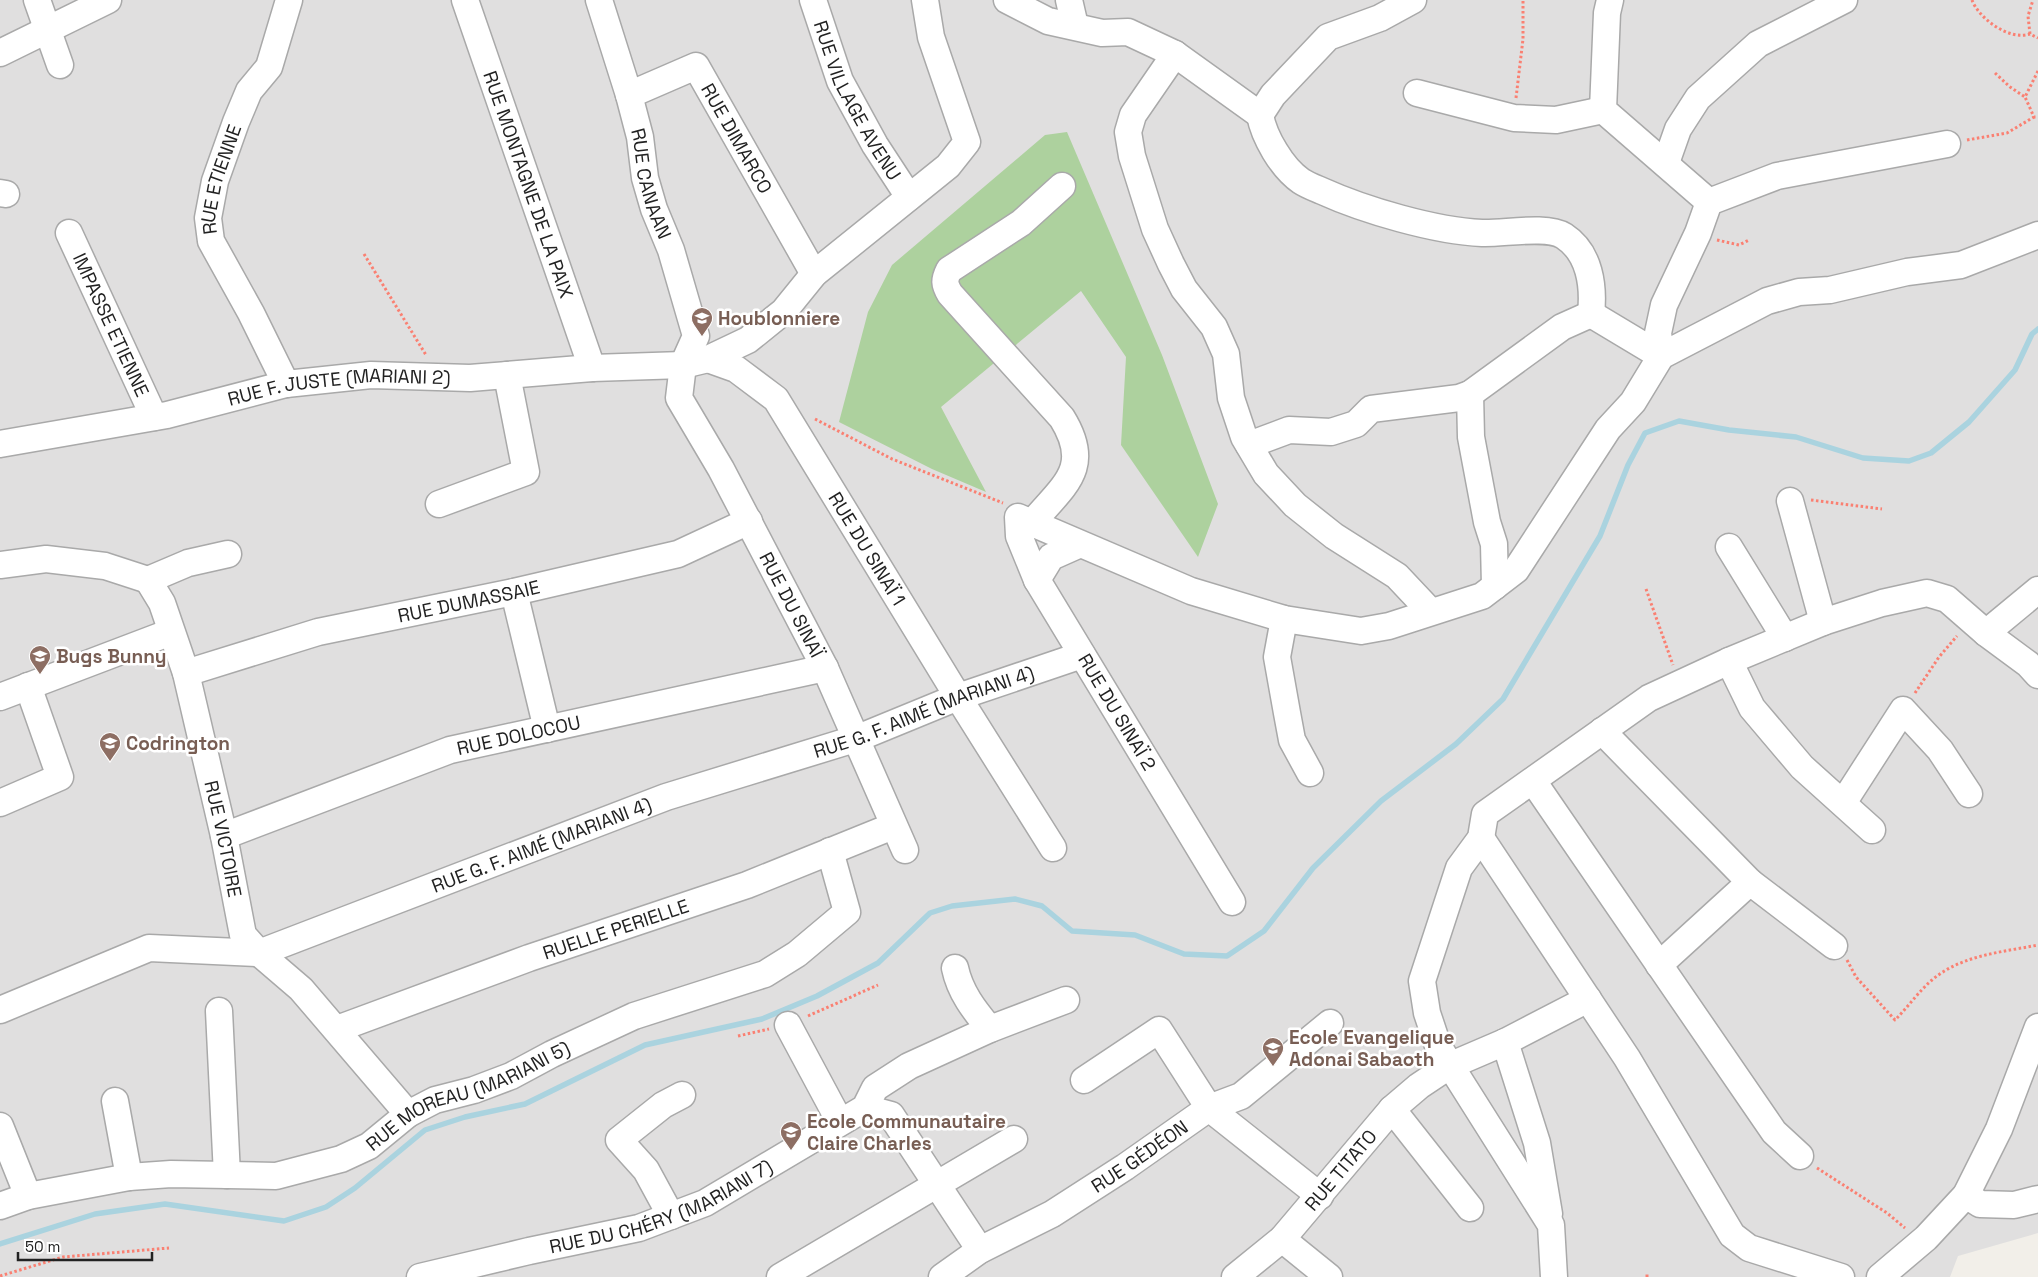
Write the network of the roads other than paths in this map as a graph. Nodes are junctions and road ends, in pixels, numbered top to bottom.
1 (37, 0) edge
2 (108, 0) edge
3 (290, 0) edge
4 (464, 0) edge
5 (813, 0) edge
6 (925, 0) edge
7 (1007, 0) edge
8 (1069, 0) edge
9 (1413, 0) edge
10 (1610, 0) edge
11 (1844, 0) edge
12 (603, 2) edge
13 (1075, 26) junction
14 (48, 29) junction
15 (0, 53) edge
16 (1175, 54) junction
17 (60, 65) dead end
18 (1417, 93) dead end
19 (629, 95) junction
20 (1603, 110) junction
21 (1260, 115) junction
22 (1947, 144) road end
23 (1666, 163) junction
24 (1062, 186) dead end
25 (909, 197) junction
26 (1709, 202) junction
27 (69, 233) dead end
28 (2038, 235) edge
29 (814, 274) junction
30 (1591, 314) junction
31 (1661, 356) junction
32 (696, 362) junction
33 (592, 368) junction
34 (506, 375) junction
35 (286, 384) junction
36 (1470, 394) junction
37 (154, 418) junction
38 (0, 444) edge
39 (1249, 445) junction
40 (1790, 501) road end
41 (439, 504) dead end
42 (749, 520) junction
43 (1025, 520) junction
44 (1078, 545) junction
45 (1729, 547) dead end
46 (228, 554) dead end
47 (0, 565) edge
48 (148, 580) junction
49 (1037, 580) junction
50 (1495, 586) junction
51 (2038, 590) edge
52 (514, 592) junction
53 (1430, 611) junction
54 (1284, 619) junction
55 (1823, 622) junction
56 (171, 632) junction
57 (1986, 633) junction
58 (1785, 638) junction
59 (1082, 655) junction
60 (1729, 661) junction
61 (825, 668) junction
62 (186, 673) junction
63 (2038, 675) edge
64 (28, 686) junction
65 (0, 698) edge
66 (958, 698) junction
67 (547, 729) junction
68 (1602, 731) junction
69 (858, 738) junction
70 (1310, 772) dead end
71 (1533, 781) junction
72 (1969, 794) dead end
73 (0, 803) edge
74 (1843, 803) junction
75 (893, 826) junction
76 (1872, 830) dead end
77 (224, 836) junction
78 (1481, 838) junction
79 (1053, 848) dead end
80 (905, 850) dead end
81 (830, 851) junction
82 (1750, 882) junction
83 (1232, 902) dead end
84 (1834, 946) road end
85 (259, 953) junction
86 (1659, 965) junction
87 (955, 968) dead end
88 (1588, 999) junction
89 (1066, 1000) dead end
90 (0, 1010) edge
91 (219, 1011) dead end
92 (1330, 1023) dead end
93 (788, 1025) dead end
94 (2038, 1027) edge
95 (990, 1029) junction
96 (337, 1030) junction
97 (1505, 1042) junction
98 (1449, 1066) junction
99 (1084, 1080) dead end
100 (682, 1095) dead end
101 (115, 1100) dead end
102 (865, 1108) junction
103 (1208, 1108) junction
104 (1392, 1109) junction
105 (408, 1114) junction
106 (840, 1122) junction
107 (0, 1126) edge
108 (1014, 1139) dead end
109 (1800, 1156) road end
110 (226, 1175) junction
111 (129, 1177) junction
112 (937, 1182) junction
113 (1966, 1194) junction
114 (28, 1196) junction
115 (1320, 1196) junction
116 (2038, 1199) edge
117 (0, 1206) edge
118 (1470, 1208) dead end
119 (671, 1216) junction
120 (1550, 1225) junction
121 (1282, 1239) junction
122 (980, 1250) junction
123 (1313, 1272) edge
124 (420, 1277) edge
125 (780, 1277) edge
126 (942, 1277) edge
127 (1235, 1277) edge
128 (1554, 1277) edge
129 (1841, 1277) edge
130 (1880, 1277) edge

1 - 14 street
2 - 14 street
3 - 35 street, RUE ETIENNE
4 - 33 street, RUE MONTAGNE DE LA PAIX
5 - 25 street, RUE VILLAGE AVENU
6 - 25 street
7 - 13 street
8 - 13 street
9 - 21 street
10 - 20 street
11 - 23 street
12 - 19 street, RUE CANAAN
13 - 16 street
14 - 15 street
14 - 17 street
16 - 21 street
16 - 39 street
18 - 20 street
19 - 29 street, RUE DIMARCO
19 - 32 street, RUE CANAAN
20 - 23 street
21 - 30 street
22 - 26 street
23 - 26 street
24 - 43 street
25 - 29 street
26 - 31 street
27 - 37 street, IMPASSE ETIENNE
28 - 31 street
29 - 32 street
30 - 31 street
30 - 36 street
31 - 50 street
32 - 33 street, RUE F. JUSTE (MARIANI 2)
32 - 42 street, RUE DU SINAÏ
32 - 66 street, RUE DU SINAÏ 1
33 - 34 street, RUE F. JUSTE (MARIANI 2)
34 - 35 street, RUE F. JUSTE (MARIANI 2)
34 - 41 street
35 - 37 street, RUE F. JUSTE (MARIANI 2)
36 - 39 street
36 - 50 street
37 - 38 street, RUE F. JUSTE (MARIANI 2)
39 - 53 street
40 - 55 street
42 - 52 street, RUE DUMASSAIE
42 - 61 street, RUE DU SINAÏ
43 - 44 street
43 - 49 street, RUE DU SINAÏ 2
44 - 49 street
44 - 54 street
45 - 58 street
46 - 48 street
47 - 48 street
48 - 56 street, RUE VICTOIRE
49 - 59 street, RUE DU SINAÏ 2
50 - 53 street
51 - 57 street
52 - 62 street, RUE DUMASSAIE
52 - 67 street
53 - 54 street
54 - 70 street
55 - 57 street
55 - 58 street
56 - 62 street, RUE VICTOIRE
56 - 64 street
57 - 63 street
58 - 60 street
59 - 66 street, RUE G. F. AIMÉ (MARIANI 4)
59 - 83 street, RUE DU SINAÏ 2
60 - 68 street
60 - 74 street
61 - 67 street, RUE DOLOCOU
61 - 69 street, RUE DU SINAÏ
62 - 77 street, RUE VICTOIRE
64 - 65 street
64 - 73 street
66 - 69 street, RUE G. F. AIMÉ (MARIANI 4)
66 - 79 street, RUE DU SINAÏ 1
67 - 77 street, RUE DOLOCOU
68 - 71 street
68 - 82 street
69 - 75 street, RUE DU SINAÏ
69 - 85 street, RUE G. F. AIMÉ (MARIANI 4)
71 - 78 street
71 - 86 street
72 - 74 street
74 - 76 street
75 - 80 street, RUE DU SINAÏ
75 - 81 street, RUELLE PERIELLE
77 - 85 street, RUE VICTOIRE
78 - 88 street
78 - 98 street
81 - 96 street, RUELLE PERIELLE
81 - 105 street, RUE MOREAU (MARIANI 5)
82 - 84 street
82 - 86 street
85 - 90 street, RUE G. F. AIMÉ (MARIANI 4)
85 - 96 street, RUE VICTOIRE
86 - 109 street
87 - 95 street
88 - 97 street, RUE TITATO
88 - 129 street
89 - 95 street
91 - 110 street
92 - 103 street, RUE GÉDÉON
93 - 106 street
94 - 113 street
95 - 102 street
96 - 105 street, RUE VICTOIRE
97 - 98 street, RUE TITATO
97 - 120 street
98 - 104 street, RUE TITATO
98 - 120 street
99 - 103 street
100 - 119 street
101 - 111 street
102 - 106 street, RUE DU CHÉRY (MARIANI 7)
102 - 112 street
103 - 115 street
103 - 122 street, RUE GÉDÉON
104 - 115 street, RUE TITATO
104 - 118 street
105 - 110 street, RUE MOREAU (MARIANI 5)
106 - 119 street, RUE DU CHÉRY (MARIANI 7)
107 - 114 street
108 - 112 street
110 - 111 street, RUE MOREAU (MARIANI 5)
111 - 114 street, RUE MOREAU (MARIANI 5)
112 - 122 street
112 - 125 street
113 - 116 street
113 - 130 street
114 - 117 street, RUE MOREAU (MARIANI 5)
115 - 121 street, RUE TITATO
119 - 124 street, RUE DU CHÉRY (MARIANI 7)
120 - 128 street
121 - 123 street
121 - 127 street, RUE TITATO
122 - 126 street, RUE GÉDÉON

